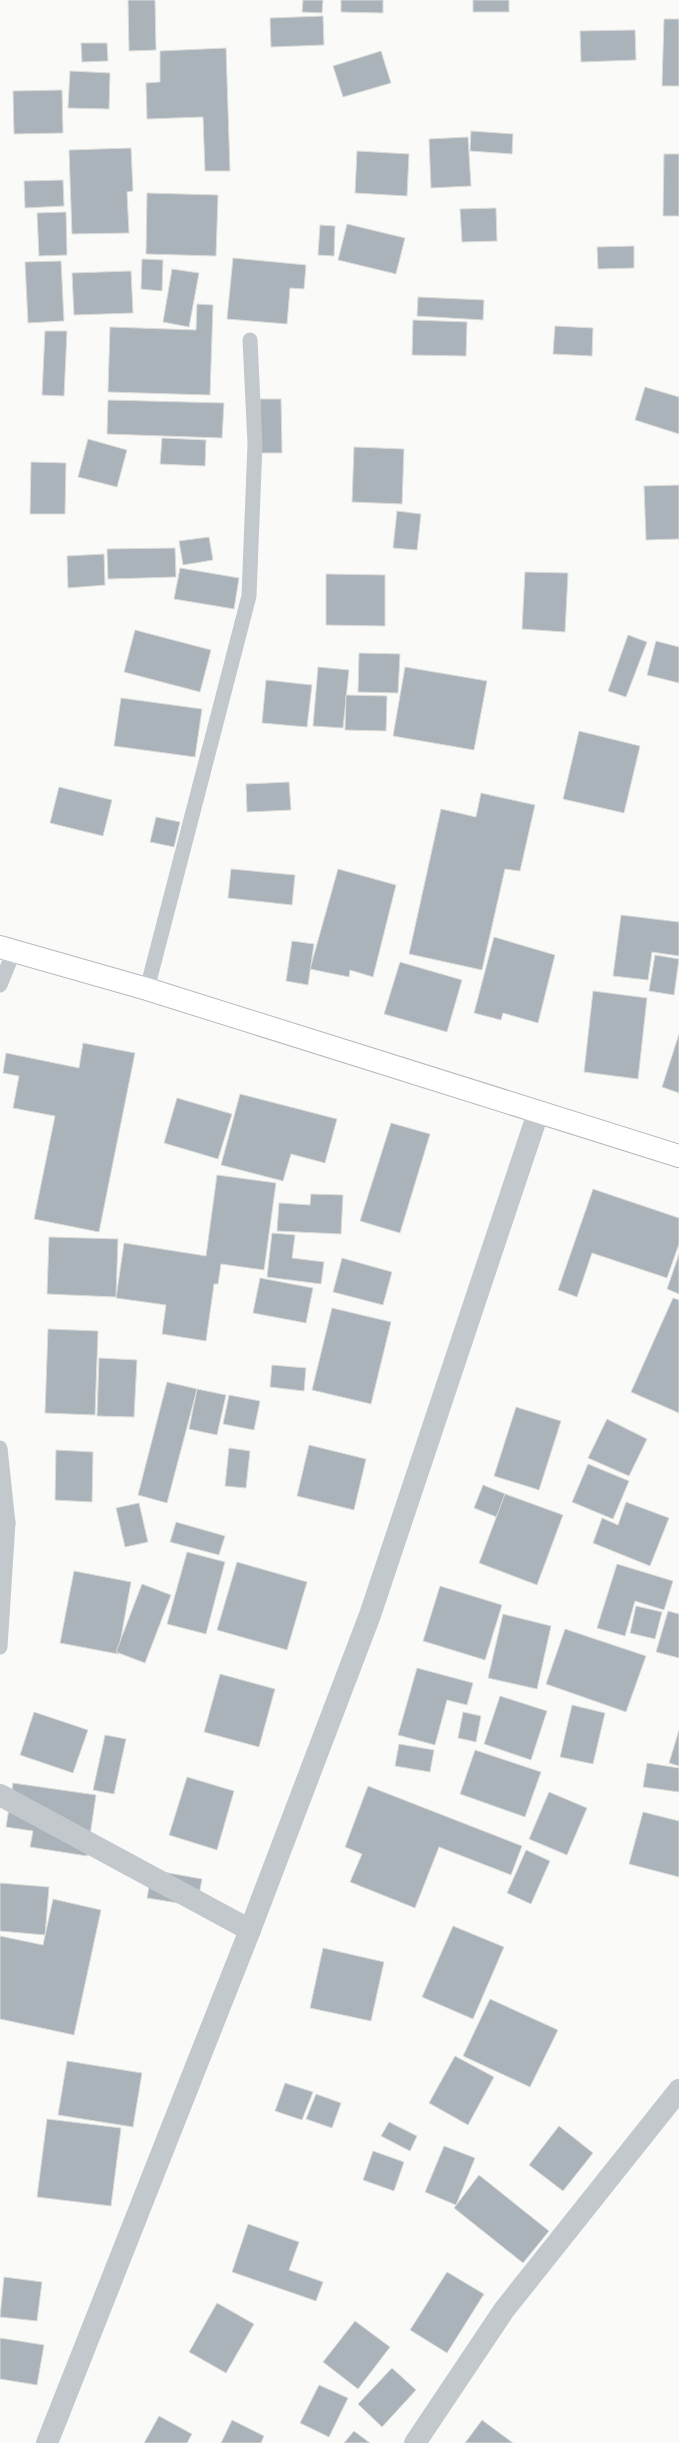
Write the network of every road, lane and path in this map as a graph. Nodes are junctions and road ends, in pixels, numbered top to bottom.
1 (250, 340) dead end
2 (7, 949) edge
3 (0, 985) edge
4 (147, 989) junction
5 (538, 1113) junction
6 (679, 1156) edge
7 (0, 1448) edge
8 (4, 1522) edge
9 (0, 1647) edge
10 (0, 1795) edge
11 (250, 1930) junction
12 (679, 2090) edge
13 (47, 2443) edge
14 (415, 2443) edge

1 - 4 lane
2 - 3 lane
2 - 4 main road
4 - 5 main road
5 - 6 main road
5 - 11 street
7 - 8 lane
8 - 9 lane
10 - 11 street
11 - 13 street
12 - 14 street

